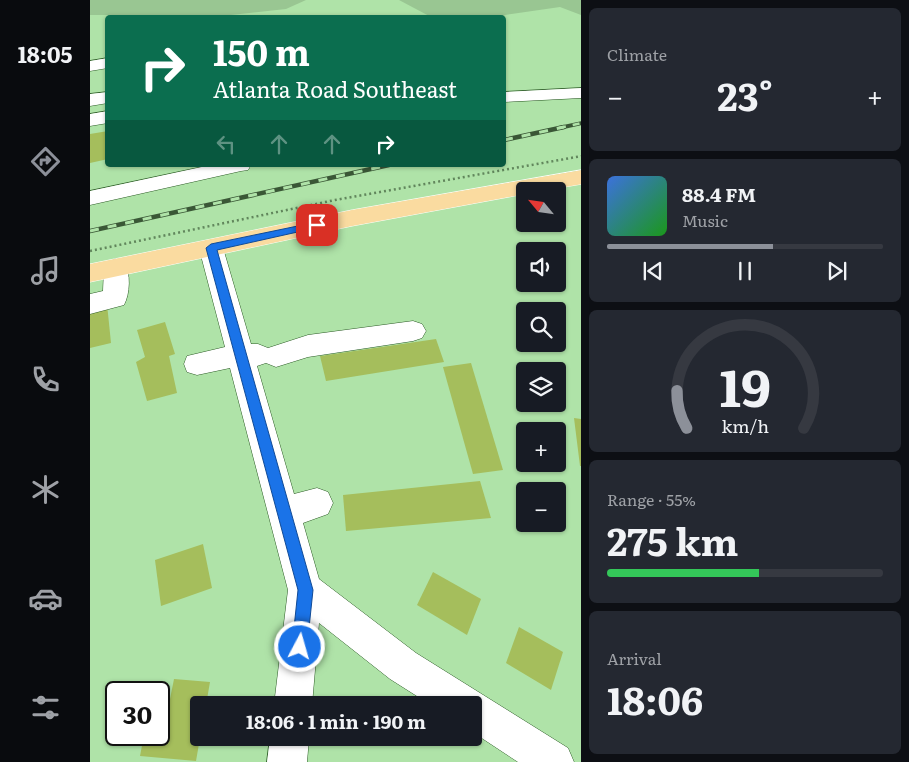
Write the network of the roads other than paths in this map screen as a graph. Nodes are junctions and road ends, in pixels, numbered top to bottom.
1 (105, 64) edge
2 (90, 66) edge
3 (581, 93) edge
4 (506, 97) edge
5 (105, 98) edge
6 (90, 100) edge
7 (105, 118) edge
8 (90, 120) edge
9 (139, 167) edge
10 (232, 167) edge
11 (581, 177) edge
12 (140, 187) junction
13 (90, 198) edge
14 (211, 248) junction
15 (116, 268) junction
16 (90, 273) edge
17 (90, 304) edge
18 (413, 331) dead end
19 (241, 355) junction
20 (197, 364) dead end
21 (317, 503) dead end
22 (284, 513) junction
23 (306, 590) junction
24 (295, 696) edge
25 (451, 696) edge
26 (482, 716) edge
27 (289, 746) edge
28 (288, 762) edge
29 (554, 762) edge

1 - 2 street
3 - 4 street
5 - 6 street
7 - 8 street
9 - 12 street
10 - 12 street
11 - 14 main road
12 - 13 street
14 - 15 main road
14 - 19 street
15 - 16 main road
15 - 17 street
18 - 19 street
19 - 20 street
19 - 22 street
21 - 22 street
22 - 23 street
23 - 24 street
23 - 25 street
26 - 29 street
27 - 28 street

